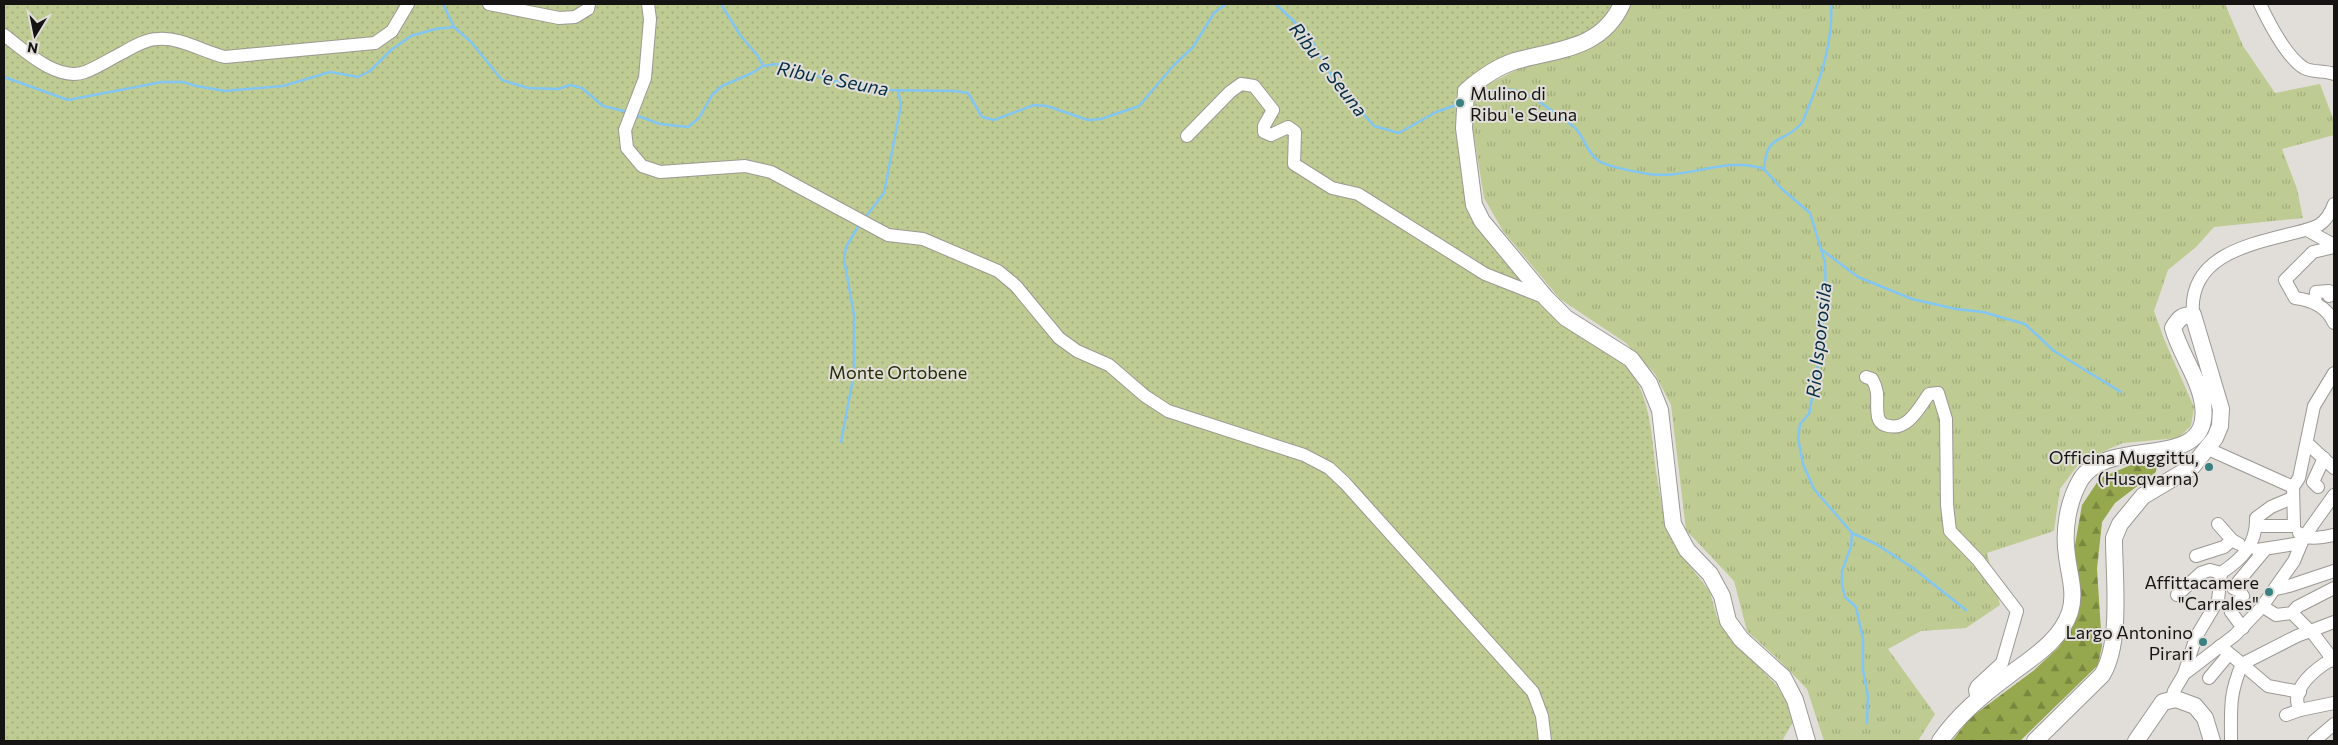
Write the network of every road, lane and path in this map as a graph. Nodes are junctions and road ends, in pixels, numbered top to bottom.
1 (408, 4) edge
2 (489, 4) edge
3 (589, 4) edge
4 (648, 4) edge
5 (1622, 4) edge
6 (2260, 4) edge
7 (4, 35) edge
8 (2334, 74) edge
9 (1187, 136) dead end
10 (2334, 204) edge
11 (2306, 230) junction
12 (2334, 246) edge
13 (2329, 296) dead end
14 (1546, 298) junction
15 (2316, 303) junction
16 (2193, 315) junction
17 (2334, 323) edge
18 (2334, 373) edge
19 (1866, 377) dead end
20 (2307, 443) junction
21 (2206, 448) junction
22 (2324, 458) junction
23 (2334, 468) edge
24 (2318, 488) dead end
25 (2293, 492) junction
26 (2334, 495) edge
27 (2218, 524) dead end
28 (2256, 526) junction
29 (2294, 526) junction
30 (2334, 534) edge
31 (2307, 539) junction
32 (2232, 540) junction
33 (2247, 550) junction
34 (2264, 550) junction
35 (2196, 556) dead end
36 (2334, 571) edge
37 (2221, 573) junction
38 (2220, 586) junction
39 (2233, 588) junction
40 (2276, 588) junction
41 (2334, 588) edge
42 (2177, 596) dead end
43 (2262, 606) junction
44 (2292, 613) junction
45 (2334, 622) edge
46 (2243, 628) junction
47 (2309, 633) junction
48 (2221, 650) junction
49 (2333, 660) edge
50 (2242, 664) junction
51 (2184, 674) junction
52 (2208, 678) dead end
53 (2300, 692) junction
54 (2172, 699) junction
55 (1978, 700) junction
56 (2334, 703) edge
57 (2300, 710) junction
58 (2286, 715) dead end
59 (2334, 724) edge
60 (2319, 740) edge
61 (1545, 741) edge
62 (1807, 741) edge
63 (1940, 741) edge
64 (2035, 741) edge
65 (2136, 741) edge
66 (2212, 741) edge
67 (2231, 741) edge

1 - 7 street
2 - 3 street
4 - 61 street
5 - 14 main road
6 - 8 street
9 - 14 street
10 - 11 street
11 - 12 street
11 - 16 street
12 - 15 street
13 - 15 street
14 - 62 main road
15 - 17 street
16 - 21 main road
16 - 55 main road
18 - 20 street
19 - 55 street
20 - 22 street
20 - 25 street
21 - 25 street
21 - 64 main road
22 - 23 street
22 - 24 street
25 - 28 street
25 - 29 street
26 - 31 street
27 - 32 street
28 - 29 street
28 - 33 street
29 - 31 street
30 - 31 street
31 - 34 street
31 - 40 street
32 - 33 street
32 - 35 street
33 - 34 street
33 - 37 street
34 - 39 street
36 - 40 street
37 - 38 street
37 - 42 street
38 - 39 street
38 - 51 street
39 - 46 street
40 - 43 street
41 - 44 street
43 - 44 street
43 - 46 street
44 - 47 street
45 - 47 street
46 - 48 street
47 - 49 street
47 - 50 street
48 - 50 street
48 - 51 street
48 - 52 street
49 - 53 street
50 - 53 street
50 - 67 street
51 - 54 street
53 - 57 street
54 - 65 main road
54 - 66 main road
55 - 63 main road
56 - 57 street
57 - 58 street
59 - 60 street

